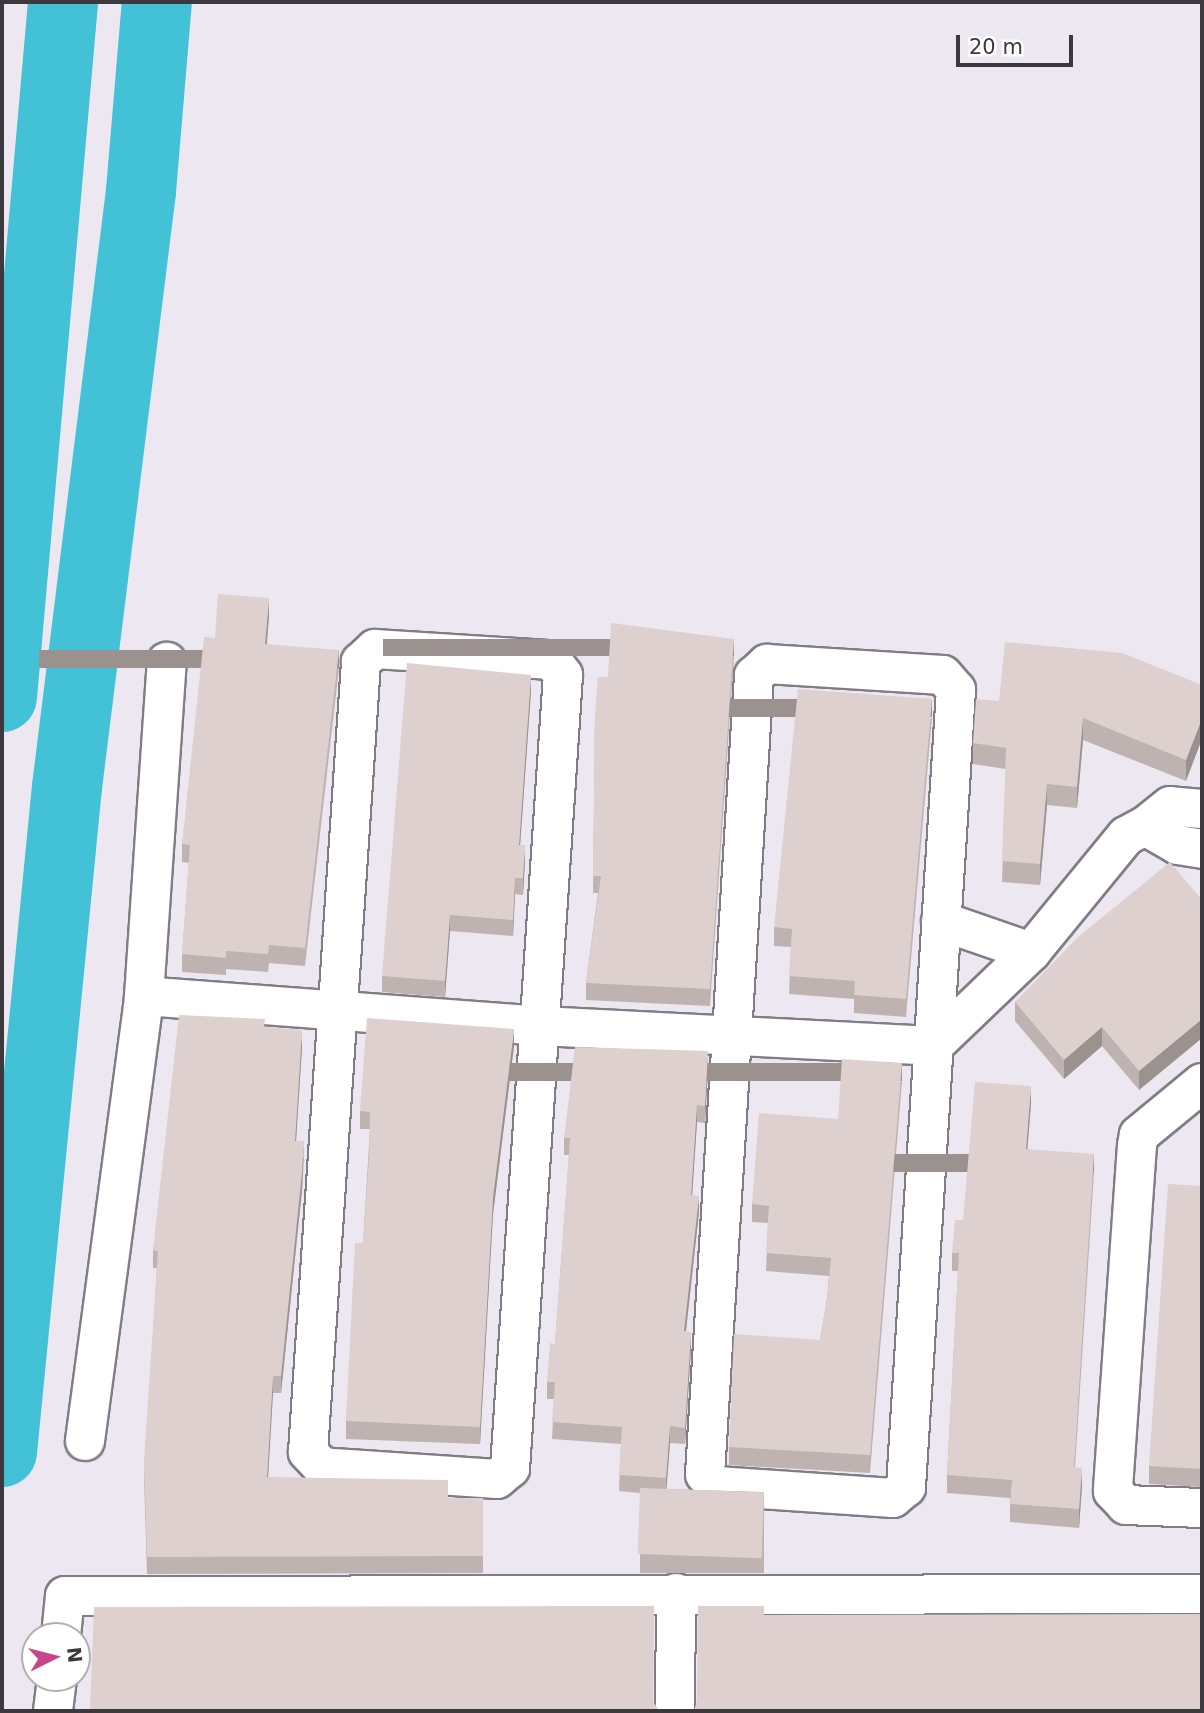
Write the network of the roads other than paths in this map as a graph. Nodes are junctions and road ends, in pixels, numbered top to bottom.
1 (167, 662) dead end
2 (1202, 809) edge
3 (1146, 826) junction
4 (1202, 849) edge
5 (941, 921) junction
6 (1031, 952) junction
7 (144, 996) junction
8 (338, 1013) junction
9 (540, 1026) junction
10 (733, 1032) junction
11 (933, 1045) junction
12 (1202, 1083) edge
13 (85, 1441) dead end
14 (1202, 1508) edge
15 (676, 1593) junction
16 (1202, 1594) edge
17 (62, 1622) edge
18 (55, 1692) edge
19 (53, 1711) edge
20 (676, 1711) edge

1 - 7 street
2 - 3 street
3 - 4 street
3 - 6 street
5 - 6 street
5 - 10 street
5 - 11 street
6 - 11 street
7 - 8 street
7 - 13 street
8 - 9 street
8 - 9 street
8 - 9 street
9 - 10 street
10 - 11 street
10 - 11 street
12 - 14 street
15 - 16 street
15 - 17 street
15 - 20 street
18 - 19 street

